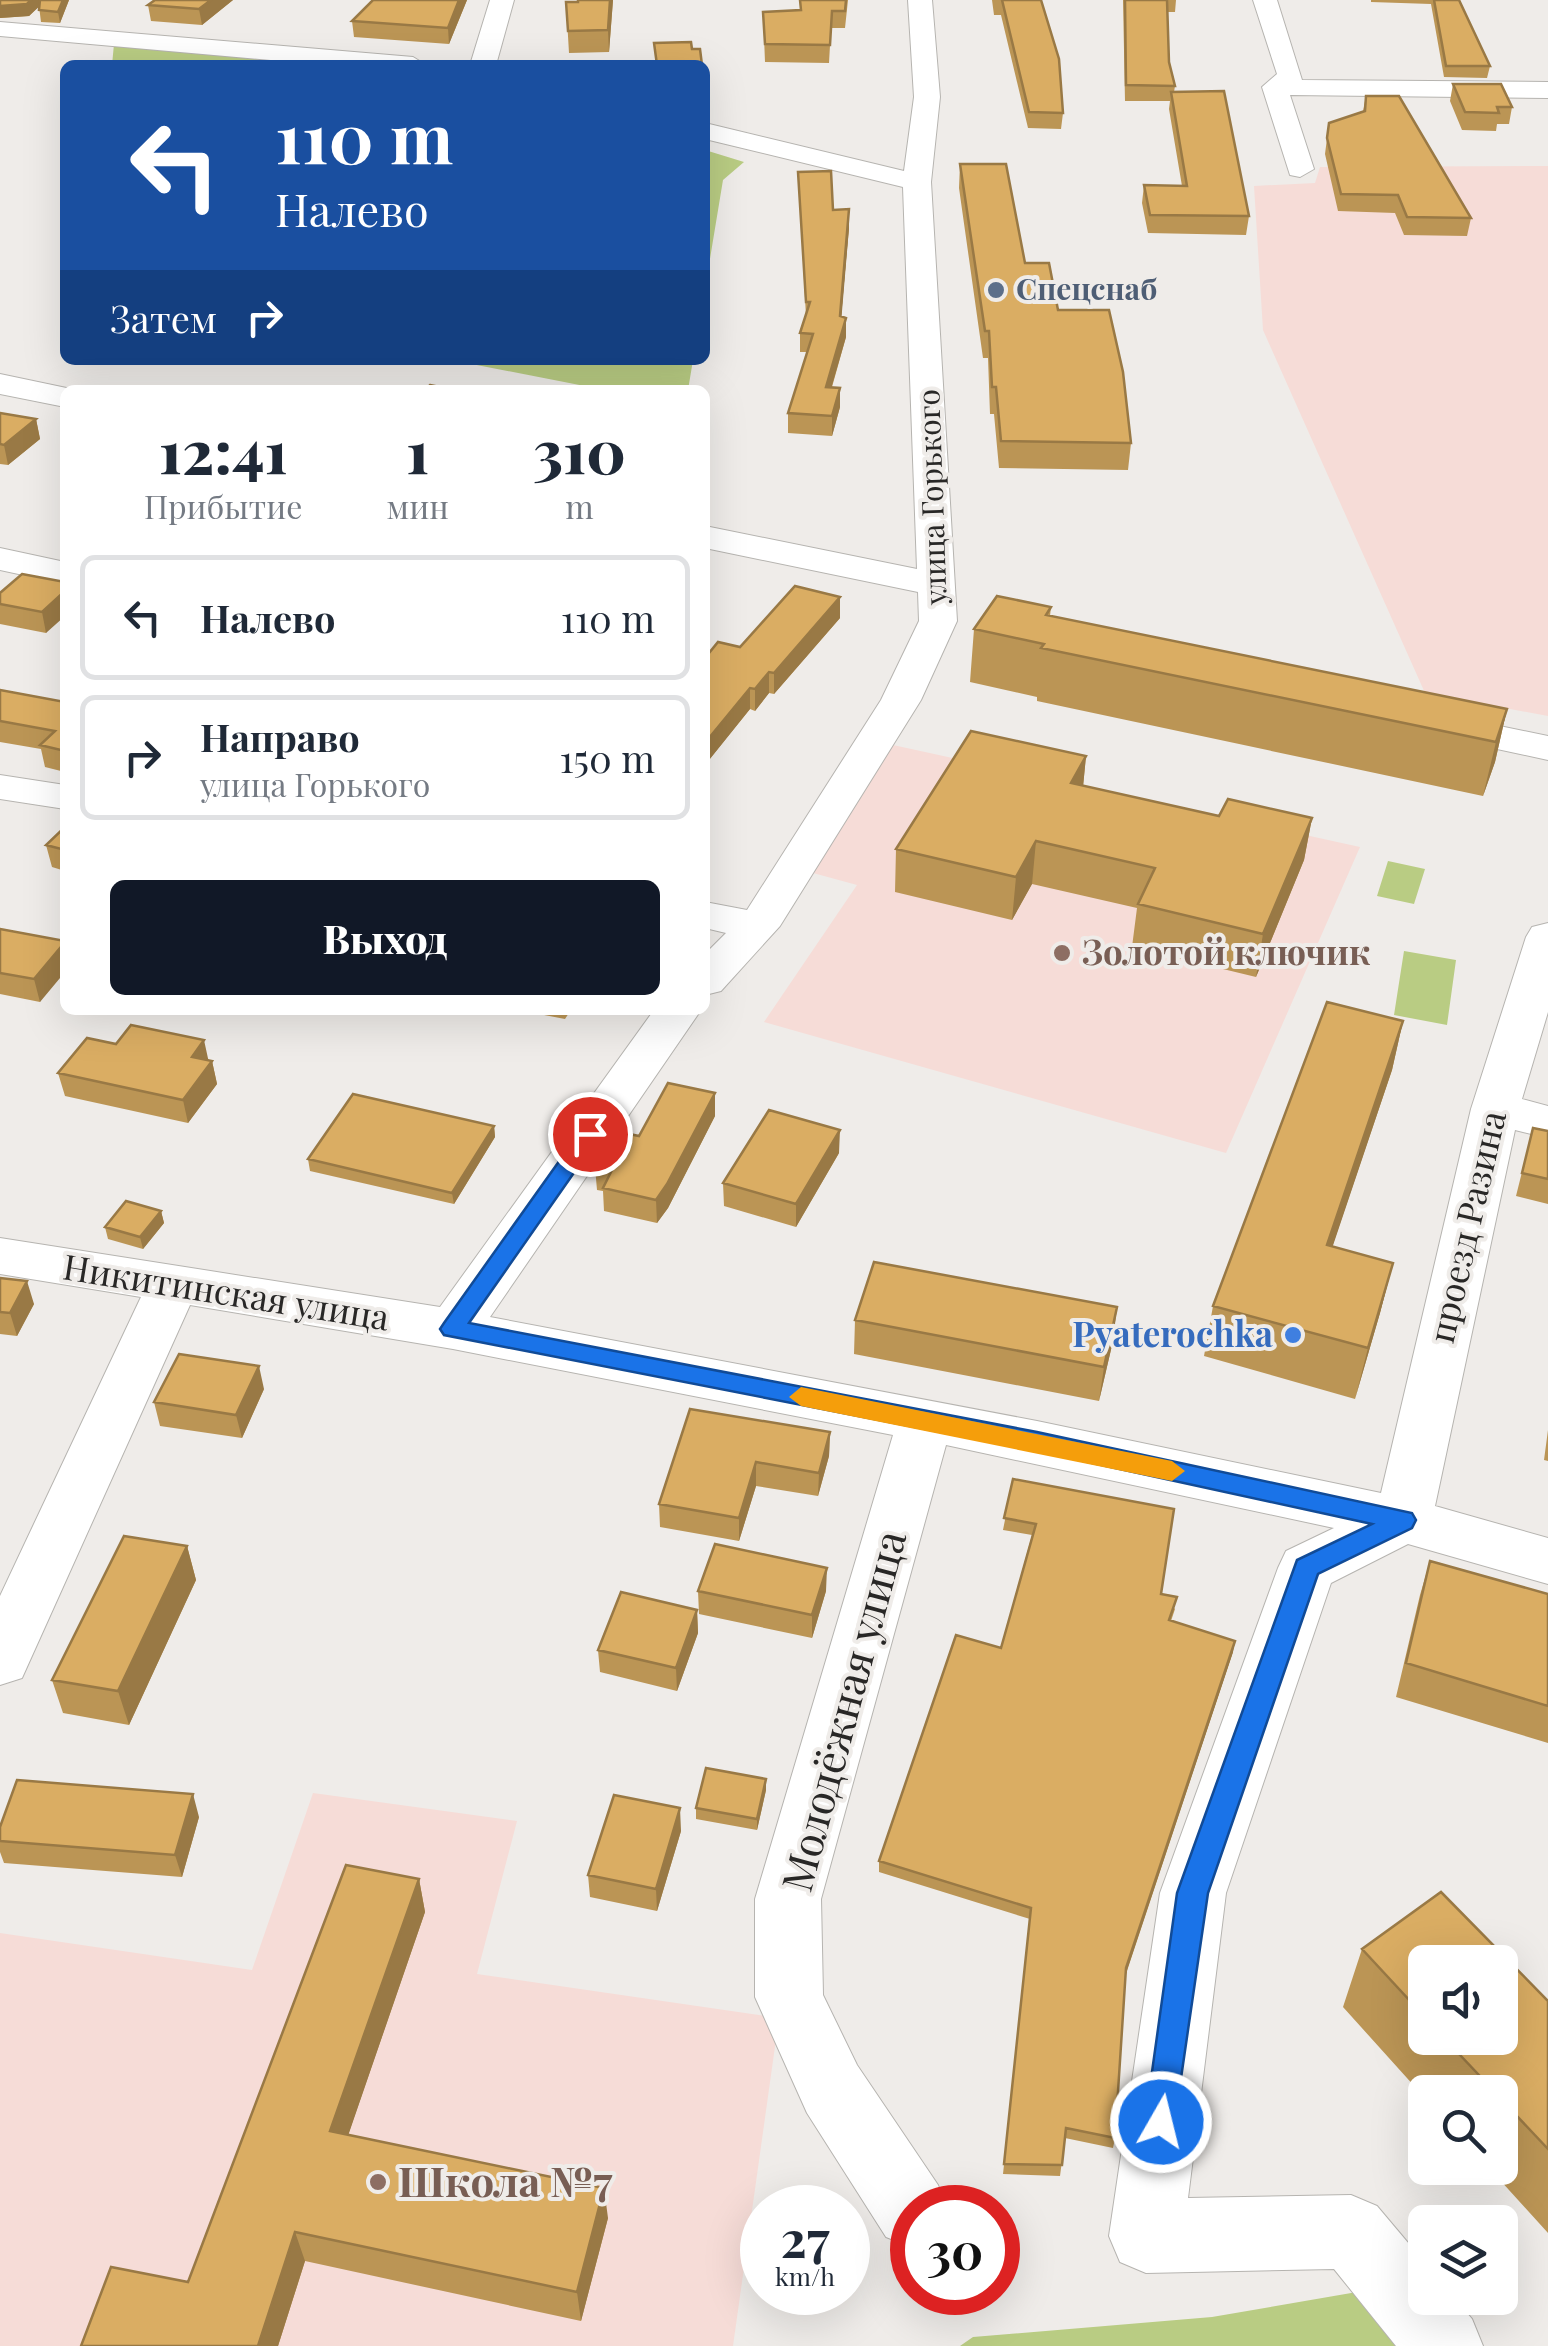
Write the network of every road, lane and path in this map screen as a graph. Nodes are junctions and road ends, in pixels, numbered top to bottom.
1 (502, 0) edge
2 (920, 0) edge
3 (1265, 0) edge
4 (90, 10) dead end
5 (0, 29) edge
6 (60, 30) junction
7 (362, 60) edge
8 (484, 60) edge
9 (1275, 87) junction
10 (1548, 90) edge
11 (710, 132) edge
12 (1300, 169) dead end
13 (918, 182) junction
14 (0, 384) edge
15 (60, 397) edge
16 (710, 539) edge
17 (0, 559) edge
18 (60, 572) edge
19 (949, 611) junction
20 (1404, 718) edge
21 (1548, 748) edge
22 (0, 787) edge
23 (60, 796) edge
24 (710, 916) edge
25 (758, 926) junction
26 (1548, 936) edge
27 (710, 976) edge
28 (674, 1015) edge
29 (1496, 1108) junction
30 (1548, 1122) edge
31 (0, 1256) edge
32 (173, 1286) junction
33 (452, 1329) junction
34 (925, 1421) junction
35 (1403, 1520) junction
36 (1548, 1561) edge
37 (0, 1660) edge
38 (895, 2185) edge
39 (1445, 2346) edge

1 - 8 street
2 - 13 street, улица Горького
3 - 9 street
4 - 6 street
5 - 6 street
6 - 7 street
9 - 10 street
9 - 12 street
11 - 13 street
13 - 19 street, улица Горького
14 - 15 street
16 - 19 street
17 - 18 street
19 - 25 street, улица Горького
20 - 21 street
22 - 23 street
24 - 25 street
25 - 27 street, улица Горького
26 - 29 street, проезд Разина
28 - 33 street
29 - 30 street
29 - 35 street, проезд Разина
31 - 32 street, Никитинская улица
32 - 33 street, Никитинская улица
32 - 37 street
33 - 34 street, Никитинская улица
34 - 35 street, Никитинская улица
34 - 38 street, Молодёжная улица
35 - 36 street, Никитинская улица
35 - 39 street

